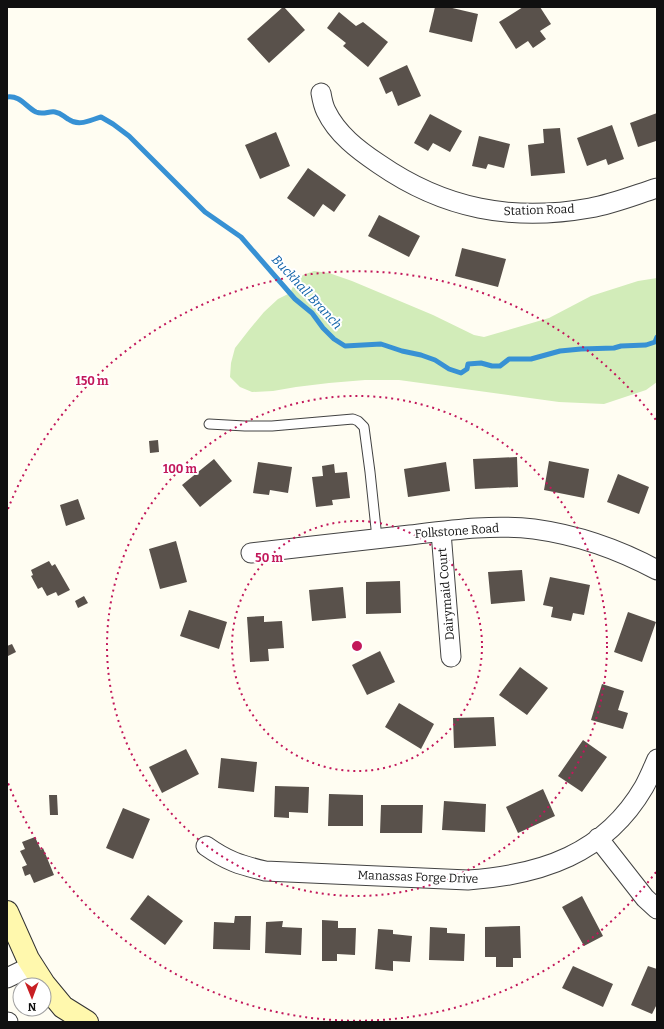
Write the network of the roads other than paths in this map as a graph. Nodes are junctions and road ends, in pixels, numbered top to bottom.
1 (321, 93) dead end
2 (657, 188) edge
3 (209, 424) dead end
4 (441, 532) junction
5 (377, 538) junction
6 (251, 553) dead end
7 (657, 570) edge
8 (451, 657) dead end
9 (657, 759) edge
10 (598, 838) junction
11 (206, 846) dead end
12 (657, 909) edge
13 (7, 912) edge
14 (32, 966) junction
15 (7, 978) edge
16 (82, 1021) edge

1 - 2 street, Station Road
3 - 5 lane
4 - 5 street, Folkstone Road
4 - 7 street, Folkstone Road
4 - 8 street, Dairymaid Court
5 - 6 street, Folkstone Road
9 - 10 street, Manassas Forge Drive
10 - 11 street, Manassas Forge Drive
10 - 12 street
13 - 14 main road
14 - 15 street
14 - 16 main road

